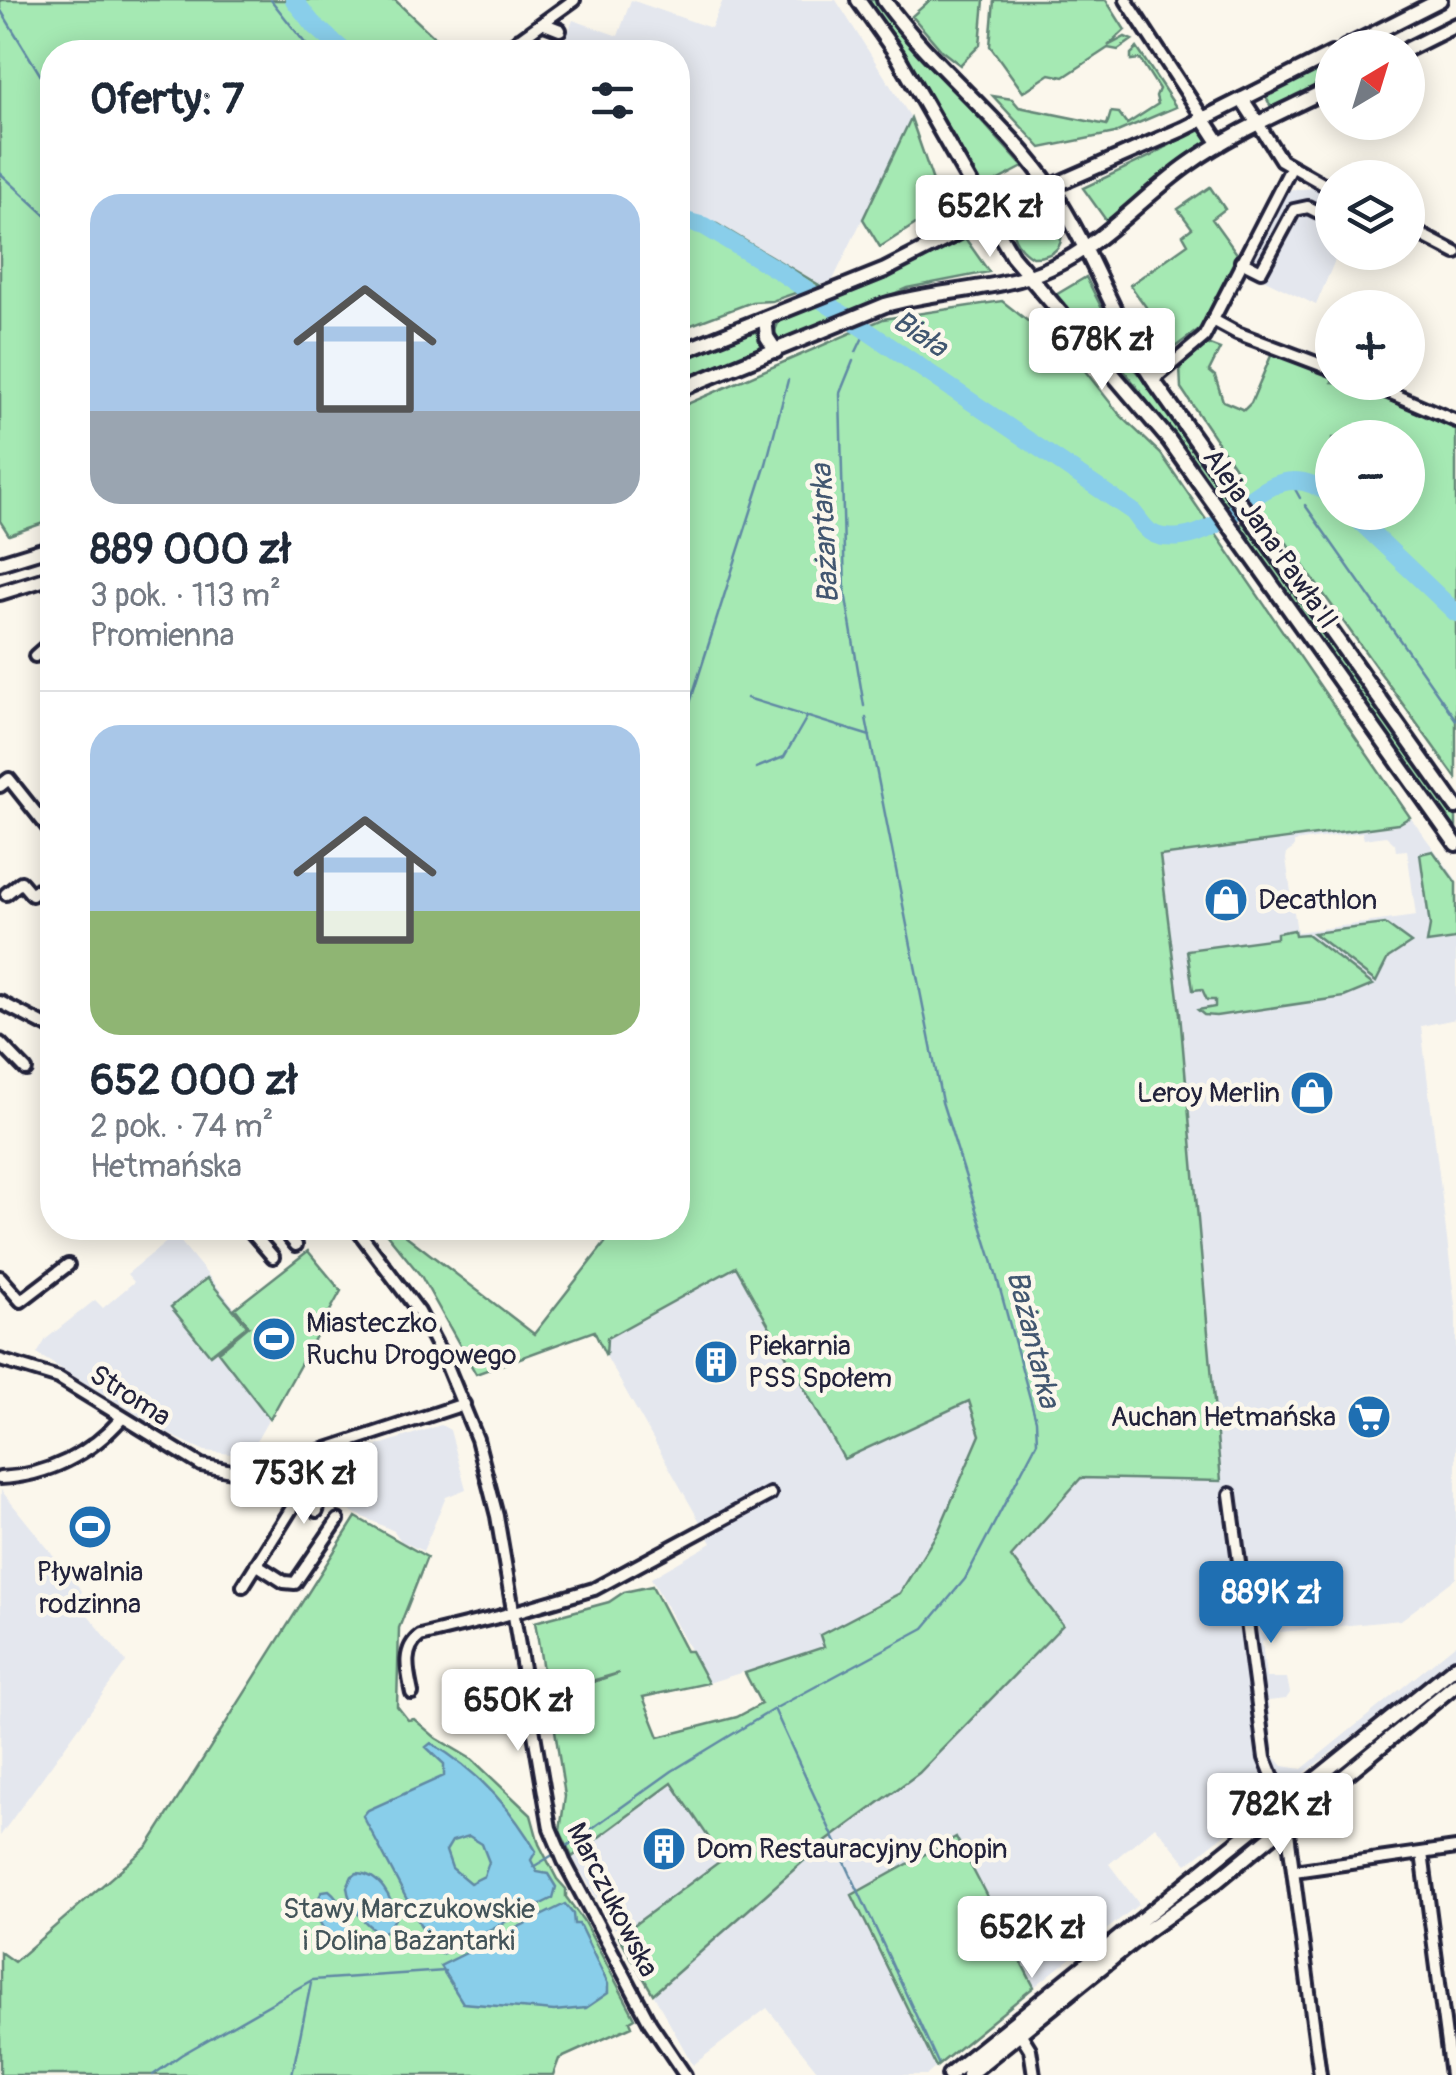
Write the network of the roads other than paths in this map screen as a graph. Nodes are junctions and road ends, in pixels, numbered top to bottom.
1 (574, 0) edge
2 (858, 0) edge
3 (884, 0) edge
4 (1126, 0) edge
5 (1440, 0) edge
6 (542, 23) junction
7 (1456, 25) edge
8 (560, 30) dead end
9 (1381, 30) edge
10 (519, 39) edge
11 (1425, 40) edge
12 (1315, 62) edge
13 (1315, 96) edge
14 (1242, 99) junction
15 (1203, 118) junction
16 (1259, 125) junction
17 (1220, 144) junction
18 (1292, 168) junction
19 (1315, 180) edge
20 (1051, 188) junction
21 (1315, 210) edge
22 (988, 219) junction
23 (1425, 237) edge
24 (1086, 249) junction
25 (1456, 253) edge
26 (1242, 261) junction
27 (1028, 277) junction
28 (765, 319) junction
29 (1213, 320) junction
30 (690, 348) edge
31 (776, 351) junction
32 (1315, 363) edge
33 (1153, 380) junction
34 (690, 385) edge
35 (1407, 400) edge
36 (1456, 421) edge
37 (40, 551) edge
38 (0, 563) edge
39 (40, 581) edge
40 (0, 593) edge
41 (40, 652) edge
42 (35, 656) dead end
43 (0, 768) edge
44 (4, 783) edge
45 (1456, 807) edge
46 (40, 820) edge
47 (1456, 844) edge
48 (40, 888) edge
49 (6, 894) dead end
50 (0, 1002) edge
51 (40, 1022) edge
52 (0, 1043) edge
53 (26, 1070) dead end
54 (258, 1240) edge
55 (292, 1240) edge
56 (365, 1240) edge
57 (296, 1245) dead end
58 (272, 1257) dead end
59 (68, 1266) dead end
60 (0, 1277) edge
61 (0, 1360) edge
62 (464, 1404) junction
63 (122, 1418) junction
64 (299, 1457) junction
65 (0, 1478) edge
66 (303, 1490) junction
67 (770, 1494) dead end
68 (1230, 1494) dead end
69 (317, 1511) dead end
70 (338, 1520) dead end
71 (256, 1564) junction
72 (243, 1586) dead end
73 (512, 1614) junction
74 (1456, 1666) edge
75 (1456, 1684) edge
76 (412, 1693) dead end
77 (1319, 1777) junction
78 (1330, 1790) junction
79 (1284, 1806) junction
80 (1287, 1825) junction
81 (1232, 1847) junction
82 (1456, 1848) edge
83 (1422, 1852) junction
84 (1246, 1858) junction
85 (1294, 1871) junction
86 (1020, 2033) junction
87 (685, 2075) edge
88 (950, 2075) edge
89 (968, 2075) edge
90 (1034, 2075) edge
91 (1320, 2075) edge
92 (1451, 2075) edge

1 - 6 street
2 - 22 main road
3 - 20 main road
4 - 15 street
5 - 9 main road
6 - 8 street
6 - 10 street
7 - 11 main road
12 - 14 main road
13 - 16 main road
14 - 15 main road
14 - 16 main road
15 - 17 main road
15 - 20 main road
16 - 17 main road
16 - 18 street
17 - 24 main road
18 - 19 street
18 - 26 street
20 - 22 main road
20 - 24 main road, Aleja Jana Pawła II
21 - 26 street
22 - 27 main road, Aleja Jana Pawła II
22 - 28 main road
23 - 25 street
24 - 27 main road
24 - 33 main road, Aleja Jana Pawła II
26 - 29 street
27 - 31 main road
27 - 47 main road, Aleja Jana Pawła II
28 - 30 main road
28 - 31 main road
29 - 32 street
29 - 33 street
31 - 34 main road
33 - 45 main road, Aleja Jana Pawła II
35 - 36 street
37 - 38 main road
39 - 40 main road
41 - 42 street
43 - 44 street
44 - 46 street
48 - 49 street
50 - 51 street
52 - 53 street
54 - 58 street
55 - 57 street
56 - 62 street, Marczukowska
59 - 60 street
61 - 63 street, Stroma
62 - 64 street, Stroma
62 - 73 street, Marczukowska
63 - 64 street, Stroma
63 - 65 street
64 - 66 street
66 - 69 street
66 - 71 street
67 - 73 street
68 - 79 street
70 - 71 street
71 - 72 street
73 - 76 street
73 - 87 street, Marczukowska
74 - 77 main road
75 - 78 main road
77 - 78 main road
77 - 79 main road
78 - 80 main road
79 - 80 main road
79 - 81 main road
80 - 84 main road
80 - 85 street
81 - 84 main road
81 - 88 main road
82 - 83 street
83 - 85 street
83 - 92 street
84 - 86 main road
85 - 91 street
86 - 89 main road
86 - 90 street

